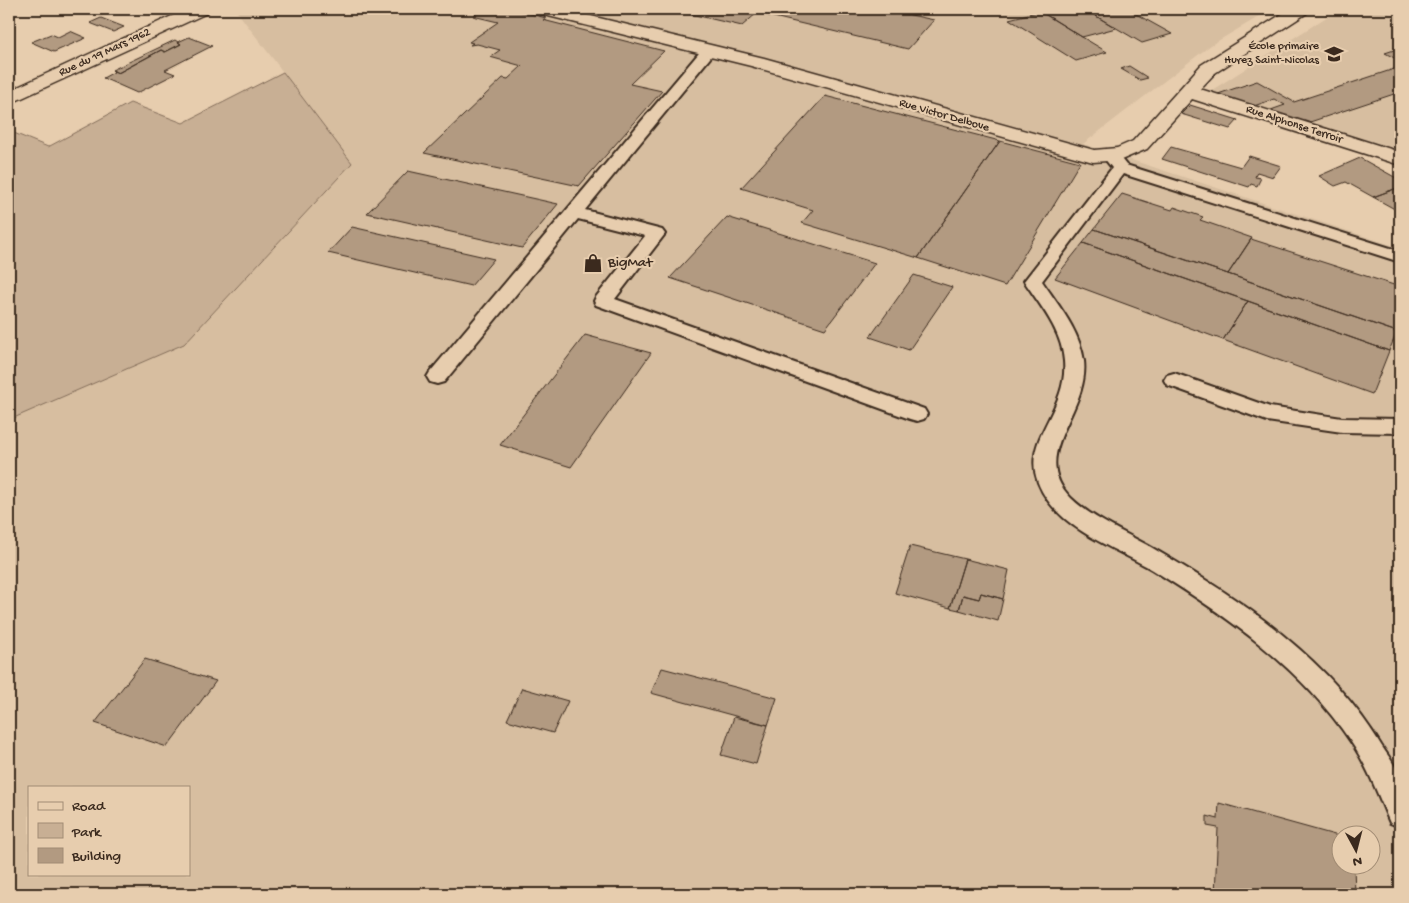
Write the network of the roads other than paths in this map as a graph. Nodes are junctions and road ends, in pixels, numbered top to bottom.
1 (201, 9) edge
2 (542, 9) edge
3 (1300, 9) edge
4 (710, 50) junction
5 (1187, 91) junction
6 (9, 98) edge
7 (1400, 159) edge
8 (1116, 162) junction
9 (576, 213) junction
10 (1400, 257) edge
11 (437, 377) dead end
12 (1174, 380) dead end
13 (917, 414) dead end
14 (1400, 426) edge
15 (1400, 814) edge

1 - 6 street, Rue du 19 Mars 1962
2 - 4 street, Rue Victor Delbove
3 - 5 street, Rue Victor Delbove
4 - 8 street, Rue Victor Delbove
4 - 9 lane
5 - 7 street, Rue Alphonse Terroir
5 - 8 street, Rue Victor Delbove
8 - 10 lane
8 - 15 lane
9 - 11 lane
9 - 13 lane
12 - 14 lane

